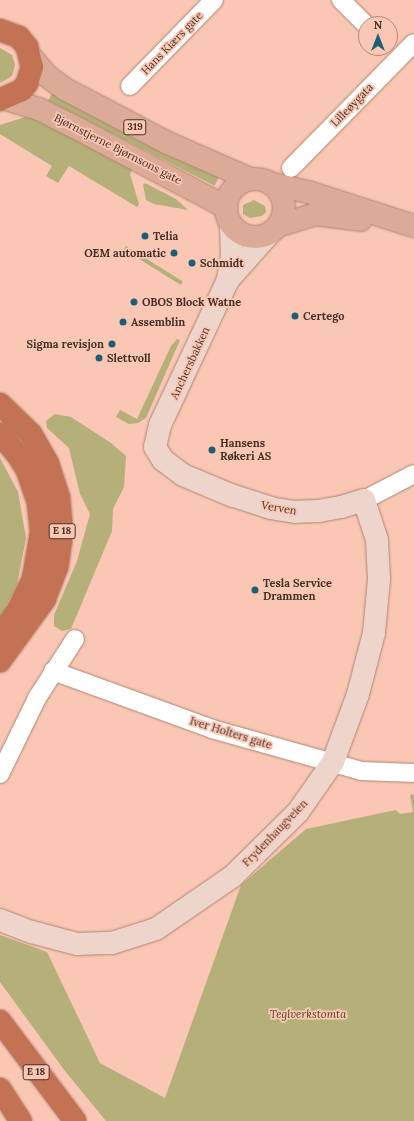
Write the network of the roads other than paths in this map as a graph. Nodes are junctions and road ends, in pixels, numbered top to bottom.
1 (214, 0) edge
2 (341, 0) edge
3 (358, 17) edge
4 (0, 30) edge
5 (414, 43) edge
6 (398, 51) edge
7 (391, 56) edge
8 (32, 58) junction
9 (130, 86) dead end
10 (2, 100) edge
11 (291, 168) dead end
12 (250, 179) junction
13 (272, 184) junction
14 (228, 216) junction
15 (414, 226) edge
16 (274, 230) junction
17 (414, 237) edge
18 (228, 280) junction
19 (0, 404) edge
20 (0, 434) edge
21 (155, 447) joint
22 (414, 474) edge
23 (364, 500) junction
24 (0, 637) edge
25 (75, 639) dead end
26 (0, 661) edge
27 (53, 671) junction
28 (333, 762) junction
29 (414, 773) edge
30 (0, 774) edge
31 (0, 920) edge
32 (0, 1021) edge
33 (0, 1089) edge
34 (21, 1121) edge
35 (75, 1121) edge

1 - 9 street, Hans Kiærs gate
2 - 3 street
4 - 8 highway
5 - 6 street, Lilleøygata
7 - 11 street, Lilleøygata
8 - 10 highway
8 - 12 main road, 319
10 - 14 main road, Bjørnstjerne Bjørnsons gate / 319
12 - 13 main road, 319
12 - 14 main road
13 - 15 main road, 319
13 - 16 main road
14 - 16 main road, 319
14 - 18 street
16 - 17 main road, 319
16 - 18 street
18 - 21 street, Anchersbakken
19 - 26 highway, E 18
20 - 24 highway, E 18
21 - 23 street, Verven
22 - 23 street, Verven
23 - 28 street, Frydenhaugveien
25 - 27 street
27 - 28 street, Iver Holters gate
27 - 30 street
28 - 29 street, Iver Holters gate
28 - 31 street, Frydenhaugveien
32 - 35 highway, E 18
33 - 34 highway

